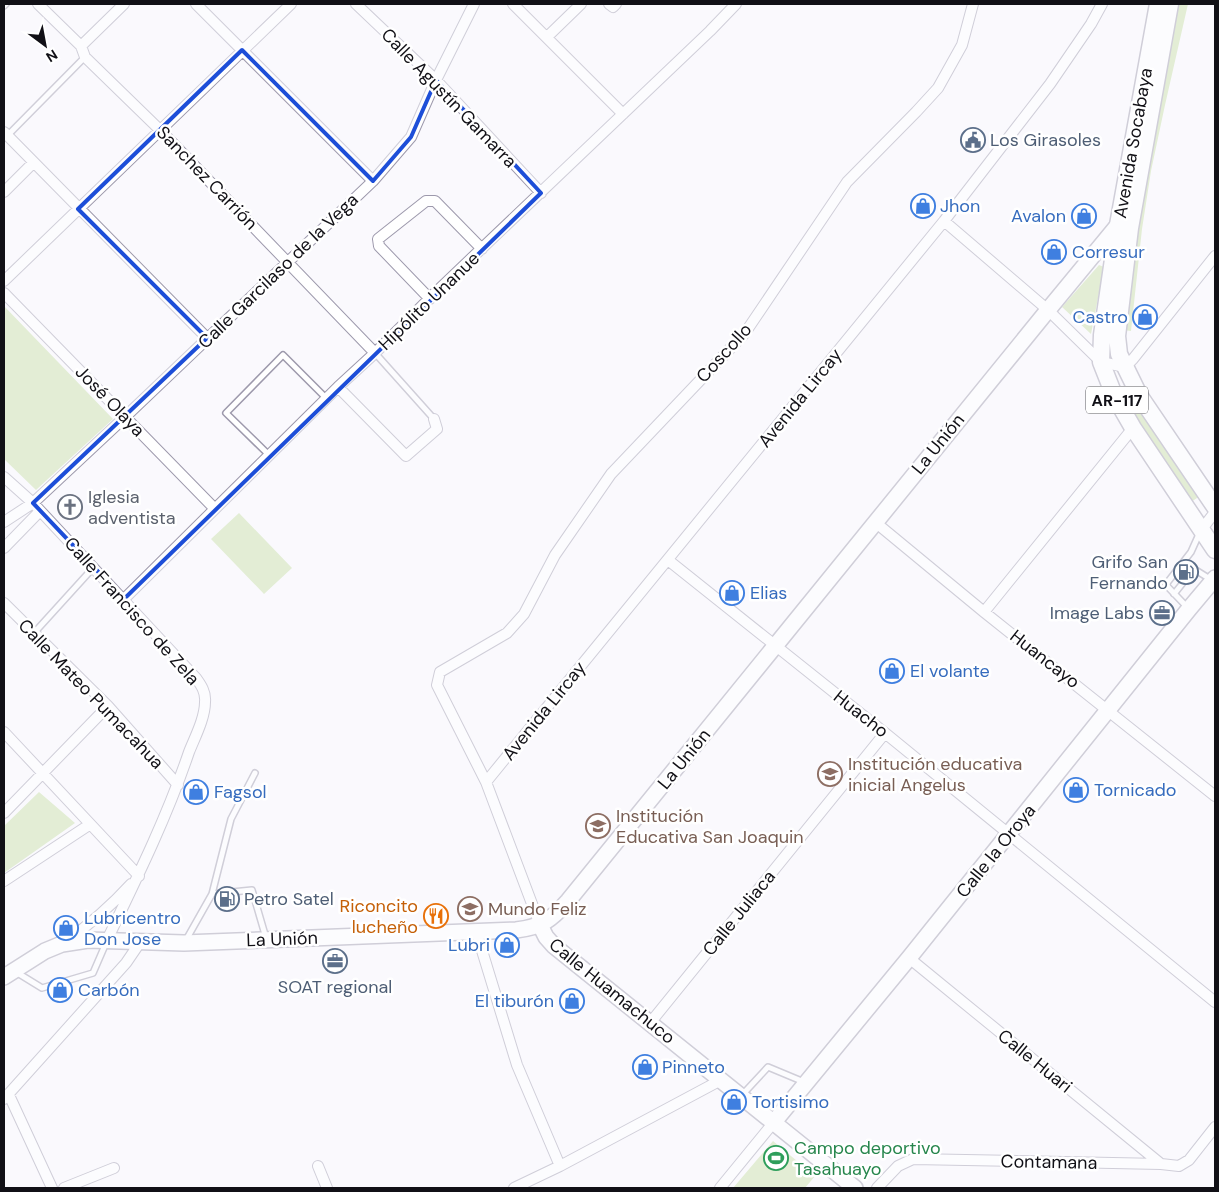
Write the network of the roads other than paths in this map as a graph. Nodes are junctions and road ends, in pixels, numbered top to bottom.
1 (38, 4) edge
2 (124, 4) edge
3 (196, 4) edge
4 (291, 4) edge
5 (356, 4) edge
6 (474, 4) edge
7 (514, 4) edge
8 (581, 4) edge
9 (609, 4) edge
10 (616, 4) edge
11 (736, 4) edge
12 (973, 4) edge
13 (1102, 4) edge
14 (1158, 4) edge
15 (1170, 4) edge
16 (547, 37) junction
17 (81, 46) junction
18 (242, 50) junction
19 (85, 57) junction
20 (436, 80) junction
21 (623, 114) junction
22 (160, 130) junction
23 (6, 134) edge
24 (33, 163) junction
25 (373, 181) junction
26 (4, 192) edge
27 (541, 193) junction
28 (78, 209) junction
29 (944, 221) junction
30 (1124, 227) junction
31 (482, 249) junction
32 (1215, 256) edge
33 (288, 261) junction
34 (4, 281) edge
35 (4, 294) edge
36 (430, 299) junction
37 (1048, 310) junction
38 (207, 338) junction
39 (375, 353) junction
40 (1101, 362) junction
41 (1125, 367) junction
42 (338, 387) junction
43 (326, 398) junction
44 (125, 417) junction
45 (434, 419) joint
46 (1133, 428) junction
47 (269, 455) junction
48 (4, 476) edge
49 (33, 503) junction
50 (1215, 507) edge
51 (215, 509) junction
52 (40, 511) junction
53 (1215, 512) edge
54 (4, 522) edge
55 (875, 522) junction
56 (1202, 530) junction
57 (4, 548) edge
58 (1215, 550) edge
59 (668, 560) junction
60 (93, 567) junction
61 (1214, 580) edge
62 (1174, 594) junction
63 (124, 599) junction
64 (4, 603) edge
65 (1189, 609) junction
66 (984, 612) junction
67 (34, 633) junction
68 (776, 647) junction
69 (440, 672) joint
70 (108, 706) junction
71 (1109, 710) junction
72 (4, 732) edge
73 (885, 733) junction
74 (255, 773) dead end
75 (42, 774) junction
76 (486, 782) junction
77 (178, 785) junction
78 (1215, 796) edge
79 (4, 813) edge
80 (89, 824) junction
81 (1010, 834) junction
82 (139, 876) junction
83 (4, 881) edge
84 (212, 894) junction
85 (540, 926) junction
86 (476, 931) junction
87 (107, 940) junction
88 (266, 940) junction
89 (141, 941) junction
90 (184, 943) junction
91 (62, 944) junction
92 (910, 958) junction
93 (8, 974) edge
94 (1215, 1002) edge
95 (650, 1023) junction
96 (721, 1080) junction
97 (807, 1083) junction
98 (742, 1096) junction
99 (7, 1097) edge
100 (774, 1122) junction
101 (1215, 1127) edge
102 (1161, 1164) junction
103 (318, 1166) dead end
104 (560, 1166) junction
105 (114, 1168) dead end
106 (52, 1188) edge
107 (64, 1188) edge
108 (327, 1188) edge
109 (514, 1188) edge
110 (720, 1188) edge
111 (855, 1188) edge
112 (877, 1188) edge

1 - 17 street, Sanchez Carrión
2 - 17 street
3 - 18 street
4 - 18 street
5 - 20 street, Calle Agustín Gamarra
6 - 20 street, Calle Garcilaso de la Vega
7 - 16 street
8 - 16 street
9 - 10 street
11 - 21 street, Hipólito Unanue
12 - 69 street, Coscollo
13 - 29 street, Avenida Lircay
14 - 30 main road, Avenida Socabaya / AR-117
15 - 30 main road, Avenida Socabaya / AR-117
16 - 21 street
17 - 19 street, Sanchez Carrión
18 - 22 street
18 - 25 street
19 - 22 street, Sanchez Carrión
19 - 23 lane
20 - 25 street, Calle Garcilaso de la Vega
20 - 27 street, Calle Agustín Gamarra
21 - 27 street, Hipólito Unanue
22 - 28 street
22 - 33 street, Sanchez Carrión
23 - 24 street
24 - 26 street
24 - 28 street
25 - 33 street, Calle Garcilaso de la Vega
27 - 31 street, Hipólito Unanue
28 - 34 street
28 - 38 street
29 - 37 street
29 - 59 street, Avenida Lircay
30 - 37 main road, La Unión
30 - 40 main road, Avenida Socabaya / AR-117
30 - 41 main road, Avenida Socabaya / AR-117
31 - 36 street, Hipólito Unanue
31 - 36 street
32 - 41 street
33 - 38 street, Calle Garcilaso de la Vega
33 - 39 street, Sanchez Carrión
35 - 44 street, José Olaya
36 - 39 street, Hipólito Unanue
37 - 40 street
37 - 55 main road, La Unión
38 - 44 street, Calle Garcilaso de la Vega
39 - 42 street, Hipólito Unanue
39 - 45 lane
40 - 41 street
40 - 46 main road, Avenida Socabaya / AR-117
41 - 50 main road, Avenida Socabaya / AR-117
42 - 43 street, Hipólito Unanue
42 - 45 street
43 - 47 street, Hipólito Unanue
43 - 47 lane
44 - 49 street, Calle Garcilaso de la Vega
44 - 51 street, José Olaya
46 - 56 main road, Avenida Socabaya / AR-117
46 - 66 street
47 - 51 street, Hipólito Unanue
48 - 49 street, Calle Francisco de Zela
49 - 52 street, Calle Francisco de Zela
49 - 54 street, Calle Garcilaso de la Vega
51 - 63 street, Hipólito Unanue
52 - 57 street
52 - 60 street, Calle Francisco de Zela
53 - 56 street
55 - 66 street, Huancayo
55 - 68 main road, La Unión
56 - 58 main road, Avenida Socabaya / AR-117
56 - 62 lane
59 - 68 street, Huacho
59 - 76 street, Avenida Lircay
60 - 63 street, Calle Francisco de Zela
60 - 67 lane
61 - 62 lane
61 - 65 main road, Calle la Oroya
62 - 65 lane
63 - 77 street, Calle Francisco de Zela
64 - 67 street, Calle Mateo Pumacahua
65 - 71 main road, Calle la Oroya
66 - 71 street, Huancayo
67 - 70 street, Calle Mateo Pumacahua
68 - 73 street, Huacho
68 - 85 main road, La Unión
69 - 76 street, Calle Huamachuco
70 - 75 street
70 - 77 street, Calle Mateo Pumacahua
71 - 78 street, Huancayo
71 - 81 main road, Calle la Oroya
72 - 75 street
73 - 81 street, Huacho
73 - 95 street, Calle Juliaca
74 - 84 lane
75 - 79 street
75 - 80 street
76 - 85 street, Calle Huamachuco
77 - 82 street, Calle Francisco de Zela
80 - 82 street
80 - 83 street
81 - 92 main road, Calle la Oroya
81 - 94 street, Huacho
82 - 87 street, Calle Francisco de Zela
82 - 91 street, Calle Francisco de Zela
84 - 88 lane
84 - 90 lane
85 - 86 main road, La Unión
85 - 95 main road, Calle Huamachuco
86 - 88 main road, La Unión
86 - 104 street
87 - 89 main road, La Unión
87 - 91 main road, La Unión
87 - 93 lane
88 - 90 main road, La Unión
89 - 90 main road, La Unión
89 - 99 street
91 - 93 main road, La Unión
92 - 97 main road, Calle la Oroya
92 - 102 street, Calle Huari
95 - 96 main road, Calle Huamachuco
96 - 98 main road, Calle Huamachuco
96 - 104 street
97 - 98 lane
97 - 100 main road, Calle la Oroya
98 - 100 main road, Calle Huamachuco
99 - 106 street
100 - 110 street
100 - 111 main road, Calle Huamachuco
101 - 102 street, Contamana
102 - 112 street, Contamana
103 - 108 street
104 - 109 street
105 - 107 street

